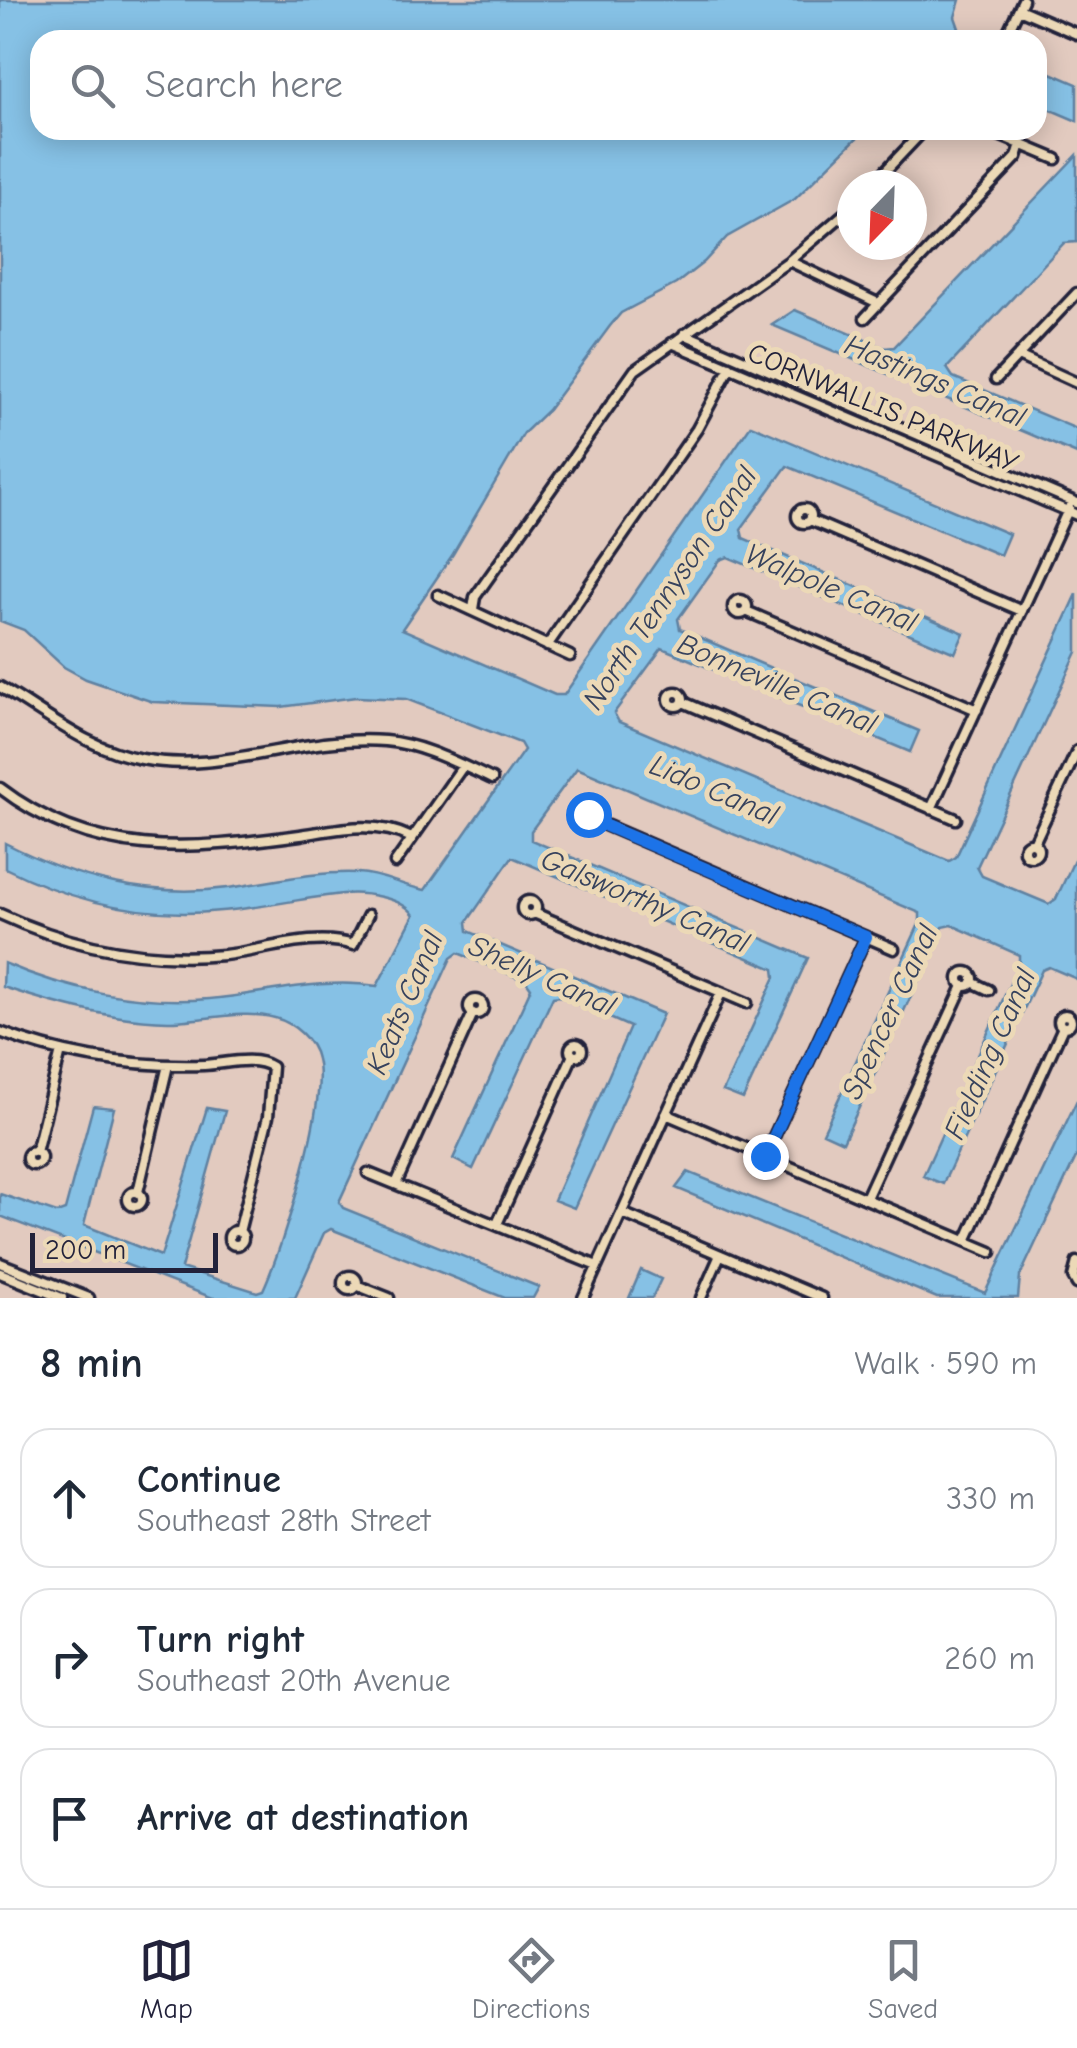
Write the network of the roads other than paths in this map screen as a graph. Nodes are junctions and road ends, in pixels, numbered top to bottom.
1 (1021, 4) edge
2 (1009, 30) edge
3 (1077, 34) edge
4 (915, 140) edge
5 (1011, 140) edge
6 (1021, 144) junction
7 (1056, 159) dead end
8 (886, 170) edge
9 (837, 220) edge
10 (789, 260) junction
11 (1077, 293) edge
12 (878, 302) junction
13 (864, 318) dead end
14 (684, 334) junction
15 (672, 343) junction
16 (1018, 356) junction
17 (730, 367) junction
18 (996, 378) dead end
19 (1077, 384) edge
20 (916, 435) junction
21 (912, 445) junction
22 (1074, 502) edge
23 (1067, 511) junction
24 (1077, 515) edge
25 (810, 520) dead end
26 (438, 595) dead end
27 (473, 610) junction
28 (746, 611) dead end
29 (1022, 611) junction
30 (547, 646) junction
31 (570, 656) dead end
32 (0, 687) edge
33 (682, 702) dead end
34 (977, 710) junction
35 (1077, 752) edge
36 (463, 766) junction
37 (492, 778) dead end
38 (0, 788) edge
39 (931, 808) junction
40 (956, 819) dead end
41 (598, 822) dead end
42 (412, 838) junction
43 (1034, 844) dead end
44 (395, 863) dead end
45 (534, 913) dead end
46 (0, 914) edge
47 (368, 915) dead end
48 (866, 937) junction
49 (894, 949) dead end
50 (989, 990) dead end
51 (721, 993) junction
52 (746, 1004) dead end
53 (473, 1013) dead end
54 (1063, 1027) dead end
55 (0, 1032) edge
56 (62, 1051) junction
57 (572, 1055) dead end
58 (168, 1065) junction
59 (666, 1114) junction
60 (36, 1152) dead end
61 (765, 1156) junction
62 (368, 1173) dead end
63 (396, 1184) junction
64 (138, 1192) dead end
65 (866, 1198) junction
66 (622, 1213) junction
67 (497, 1224) junction
68 (239, 1232) dead end
69 (966, 1241) junction
70 (991, 1252) dead end
71 (720, 1255) junction
72 (1077, 1262) edge
73 (0, 1263) edge
74 (598, 1266) junction
75 (0, 1273) edge
76 (1076, 1283) edge
77 (356, 1285) dead end
78 (62, 1298) edge
79 (88, 1298) edge
80 (388, 1298) edge
81 (583, 1298) edge
82 (701, 1298) edge
83 (821, 1298) edge

1 - 2 street
1 - 3 street
4 - 8 street
5 - 6 street
6 - 7 street
6 - 12 street
9 - 10 street
10 - 12 street
10 - 14 street
11 - 16 street
12 - 13 street
14 - 15 street
14 - 20 street, CORNWALLIS PARKWAY
15 - 17 street, CORNWALLIS PARKWAY
15 - 27 street
16 - 18 street
16 - 19 street
17 - 21 street, CORNWALLIS PARKWAY
17 - 30 street
20 - 21 street
20 - 22 street, CORNWALLIS PARKWAY
21 - 23 street, CORNWALLIS PARKWAY
22 - 23 street
23 - 24 street, CORNWALLIS PARKWAY
23 - 29 street
25 - 29 street
26 - 27 street
27 - 30 street
28 - 34 street
29 - 34 street
30 - 31 street
32 - 36 street
33 - 39 street
34 - 39 street
35 - 43 street
36 - 37 street
36 - 42 street
38 - 42 street
39 - 40 street
41 - 48 street
42 - 44 street
45 - 51 street
46 - 47 street
48 - 49 street
48 - 61 street
50 - 65 street
51 - 52 street
51 - 59 street
53 - 63 street
54 - 69 street
55 - 56 street
56 - 58 street
56 - 60 street
57 - 67 street
58 - 64 street
58 - 68 street
59 - 61 street
59 - 66 street
61 - 65 street
62 - 63 street
63 - 67 street
65 - 69 street
66 - 71 street
66 - 74 street
67 - 74 street
69 - 70 street
71 - 82 street
71 - 83 street
72 - 76 street
73 - 79 street
74 - 81 street
75 - 78 street
77 - 80 street

